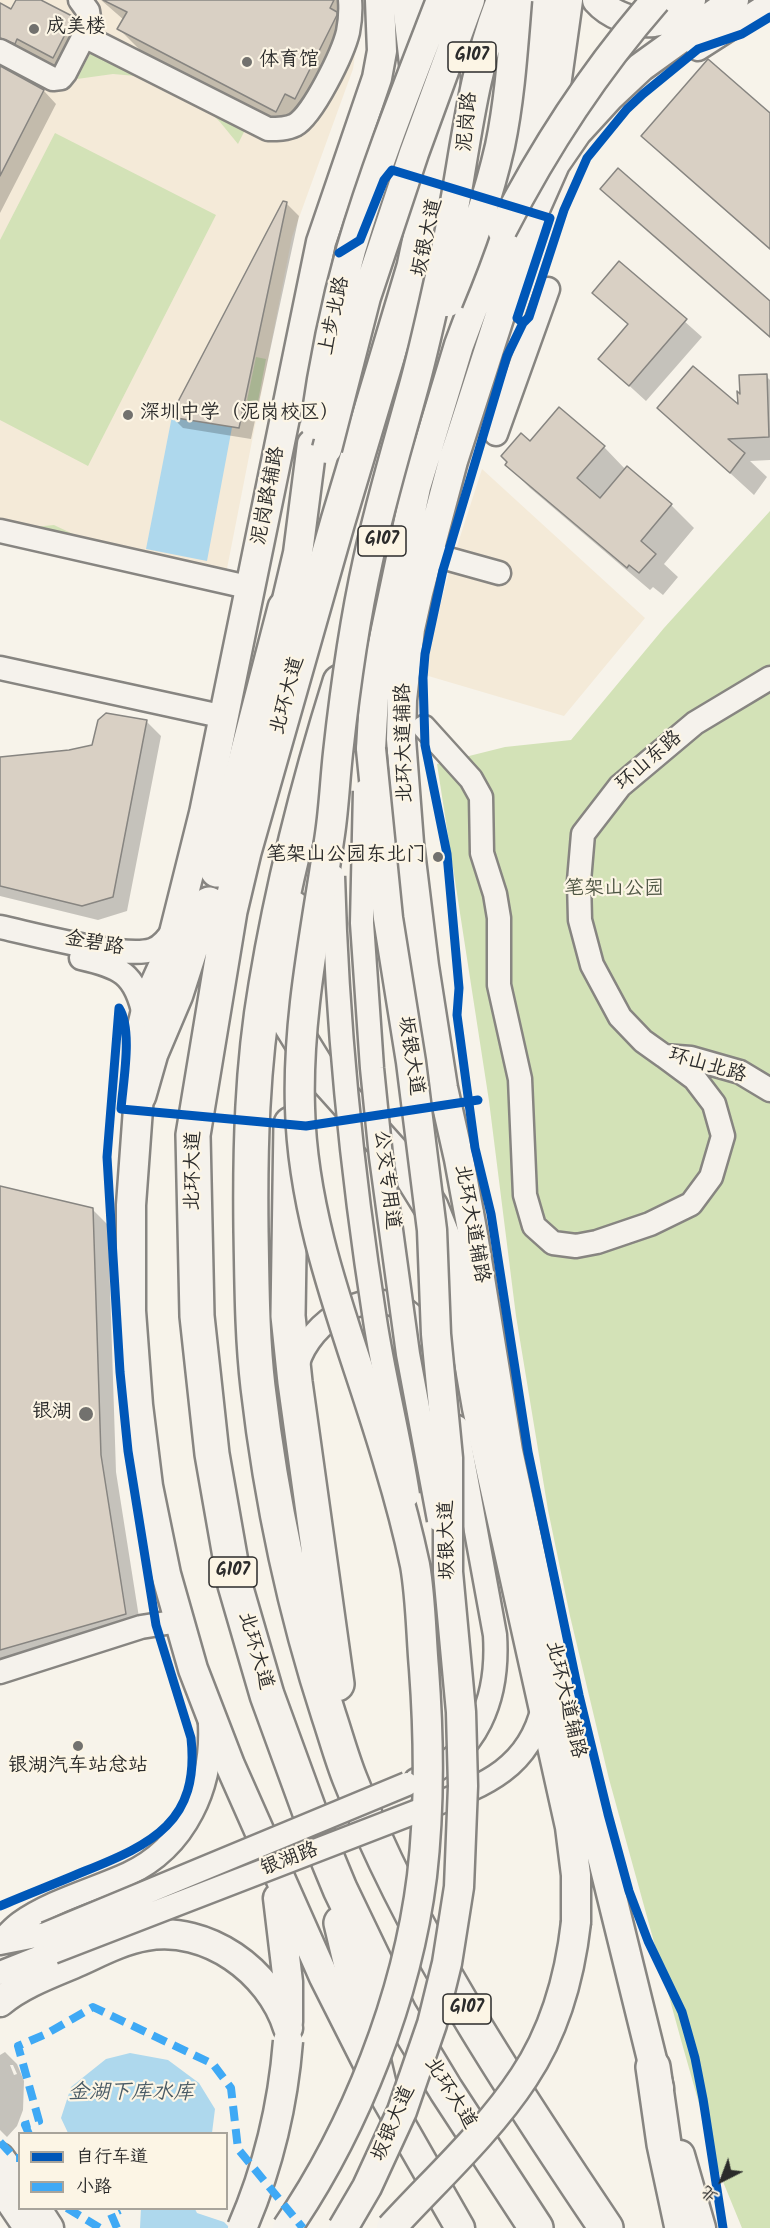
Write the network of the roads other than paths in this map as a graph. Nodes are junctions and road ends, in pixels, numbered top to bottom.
1 (80, 0) edge
2 (350, 0) edge
3 (380, 0) edge
4 (409, 0) edge
5 (430, 0) edge
6 (441, 0) edge
7 (468, 0) edge
8 (501, 0) edge
9 (517, 0) edge
10 (543, 0) edge
11 (568, 0) edge
12 (597, 0) edge
13 (656, 0) edge
14 (691, 0) edge
15 (734, 0) edge
16 (770, 3) edge
17 (84, 36) junction
18 (688, 44) junction
19 (0, 51) edge
20 (531, 216) junction
21 (502, 230) junction
22 (410, 280) junction
23 (548, 290) dead end
24 (490, 345) junction
25 (525, 356) junction
26 (416, 379) junction
27 (496, 434) dead end
28 (319, 446) junction
29 (0, 531) edge
30 (427, 553) junction
31 (499, 573) dead end
32 (252, 588) junction
33 (285, 608) joint
34 (0, 668) edge
35 (770, 678) edge
36 (225, 717) junction
37 (424, 728) dead end
38 (371, 749) junction
39 (331, 827) junction
40 (288, 869) junction
41 (209, 904) junction
42 (177, 924) junction
43 (0, 927) edge
44 (0, 940) edge
45 (144, 1015) junction
46 (620, 1017) joint
47 (291, 1026) junction
48 (664, 1056) junction
49 (443, 1088) junction
50 (770, 1090) edge
51 (139, 1095) junction
52 (194, 1135) junction
53 (457, 1272) junction
54 (295, 1382) junction
55 (416, 1570) junction
56 (448, 1572) junction
57 (179, 1621) junction
58 (0, 1672) edge
59 (544, 1706) junction
60 (209, 1710) junction
61 (349, 1778) junction
62 (321, 1843) junction
63 (275, 1869) junction
64 (0, 1942) edge
65 (56, 1951) junction
66 (0, 1973) edge
67 (0, 1985) edge
68 (0, 2002) edge
69 (288, 2034) junction
70 (652, 2067) junction
71 (380, 2088) junction
72 (0, 2158) edge
73 (18, 2183) edge
74 (0, 2192) edge
75 (37, 2210) edge
76 (25, 2228) edge
77 (50, 2228) edge
78 (242, 2228) edge
79 (287, 2228) edge
80 (343, 2228) edge
81 (391, 2228) edge
82 (460, 2228) edge
83 (536, 2228) edge
84 (606, 2228) edge
85 (682, 2228) edge
86 (701, 2228) edge

1 - 17 street
2 - 17 street
3 - 32 main road, 泥岗路辅路
4 - 22 highway, G107
5 - 22 highway, 北环大道 / G107
6 - 28 main road, 上步北路, bridge
7 - 28 main road, bridge
7 - 40 highway, 泥岗路 / G107, bridge
8 - 26 main road, 坂银大道, bridge
9 - 26 main road, bridge
10 - 21 main road, bridge
11 - 20 main road
12 - 14 main road
13 - 21 main road, 坂银大道, bridge
15 - 18 main road
16 - 18 street
17 - 19 street
18 - 20 main road
20 - 24 main road, 北环大道辅路
21 - 38 main road, 坂银大道
22 - 52 highway, 北环大道 / G107
23 - 25 street
24 - 25 street
24 - 30 main road, 北环大道辅路
25 - 27 street
26 - 39 main road, 坂银大道, bridge
28 - 33 main road, 上步北路
29 - 32 street
30 - 31 street
30 - 49 main road, 北环大道辅路
32 - 36 main road, 泥岗路辅路
33 - 41 highway
34 - 36 street
35 - 46 street, 环山东路
36 - 42 main road, 泥岗路辅路
37 - 48 street
38 - 56 main road, 坂银大道, bridge
38 - 56 street, 公交专用道, bridge
39 - 55 street, 公交专用道, bridge
39 - 55 main road, 坂银大道, bridge
40 - 47 highway
40 - 61 highway, G107
41 - 51 highway
41 - 52 highway
42 - 43 street, 金碧路
42 - 45 main road
44 - 45 street, 金碧路
45 - 51 main road
46 - 48 street, 环山北路
47 - 53 highway
47 - 54 highway
48 - 50 street, 环山北路
49 - 53 main road
49 - 70 main road, 北环大道辅路
51 - 57 main road
52 - 62 highway, 北环大道 / G107
53 - 59 main road
54 - 61 highway
54 - 65 street, bridge
55 - 79 main road, 坂银大道, bridge
56 - 80 main road, 坂银大道, bridge
57 - 58 street
57 - 60 main road
59 - 65 street, 银湖路, bridge
59 - 81 main road, bridge
60 - 63 main road
60 - 64 street
61 - 84 highway, G107
62 - 71 highway
62 - 83 highway, 北环大道 / G107
63 - 69 main road
63 - 71 main road
64 - 65 street
65 - 66 street, 银湖路
65 - 67 main road
65 - 68 main road
65 - 69 main road
69 - 78 main road, bridge
70 - 85 highway
70 - 86 main road, 北环大道辅路
71 - 82 main road
72 - 73 main road
74 - 76 street
75 - 77 main road

